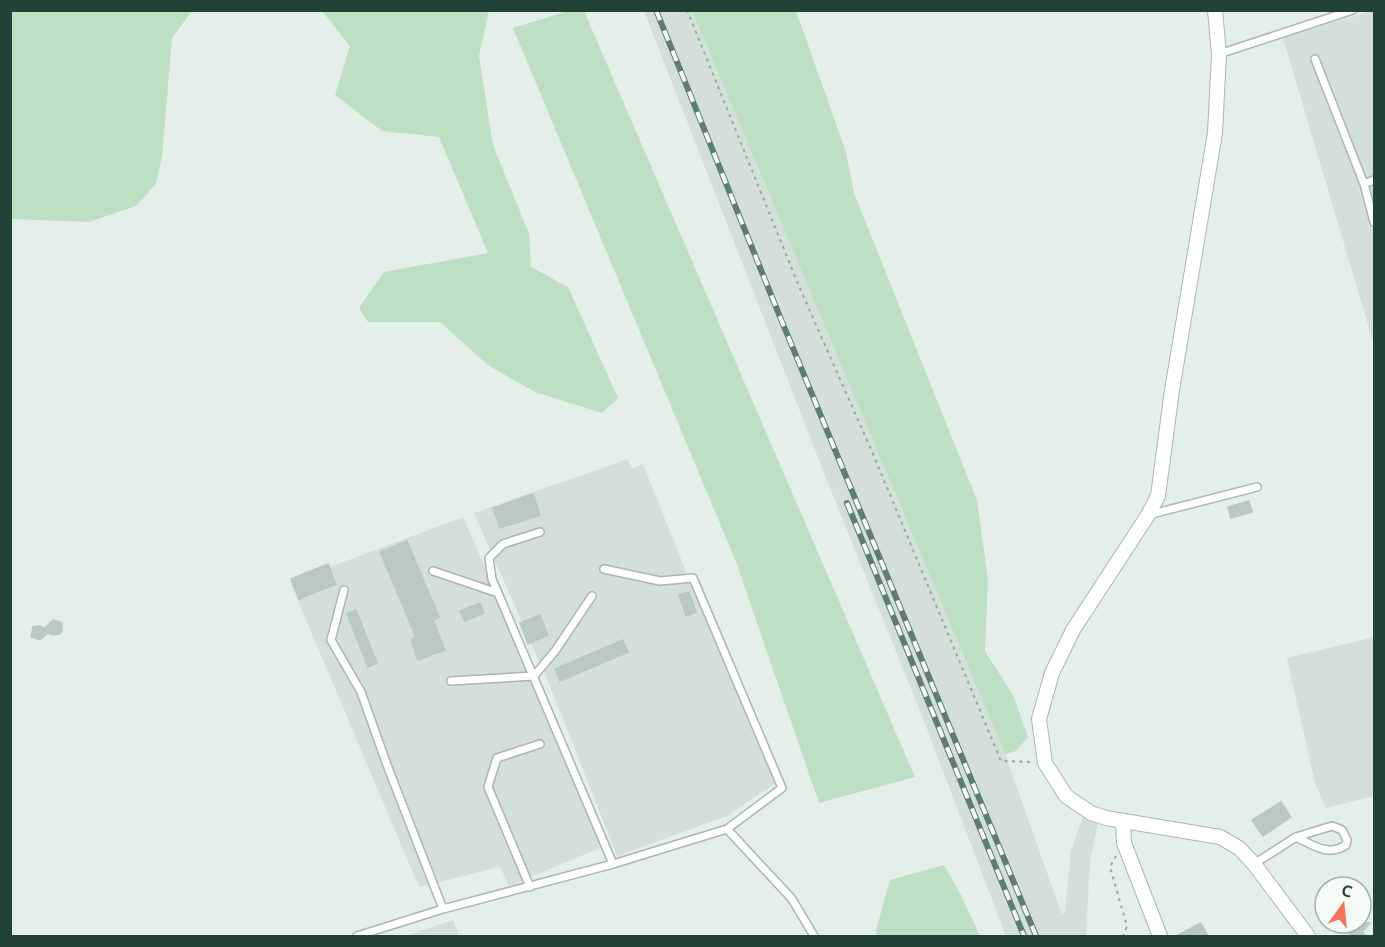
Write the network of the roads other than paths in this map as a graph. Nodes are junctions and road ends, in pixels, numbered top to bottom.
1 (1215, 10) edge
2 (1353, 10) edge
3 (1219, 54) junction
4 (1315, 59) dead end
5 (1374, 180) edge
6 (1364, 184) junction
7 (1374, 222) edge
8 (1257, 487) dead end
9 (1149, 515) junction
10 (540, 532) dead end
11 (604, 568) dead end
12 (433, 571) dead end
13 (344, 590) dead end
14 (498, 593) junction
15 (592, 596) dead end
16 (534, 676) junction
17 (451, 681) dead end
18 (540, 744) dead end
19 (1123, 822) junction
20 (727, 829) junction
21 (1296, 837) junction
22 (613, 864) junction
23 (1254, 864) junction
24 (530, 887) junction
25 (443, 909) junction
26 (357, 936) edge
27 (814, 936) edge
28 (1160, 936) edge
29 (1308, 936) edge

1 - 3 street
2 - 3 lane
3 - 9 street
4 - 6 lane
5 - 6 lane
6 - 7 lane
8 - 9 lane
9 - 19 street
10 - 14 lane
11 - 20 lane
12 - 14 lane
13 - 25 lane
14 - 16 lane
15 - 16 lane
16 - 17 lane
16 - 22 lane
18 - 24 lane
19 - 23 street
19 - 28 street
20 - 22 lane
20 - 27 lane
21 - 21 lane
21 - 23 lane
22 - 24 lane
23 - 29 street
24 - 25 lane
25 - 26 lane

